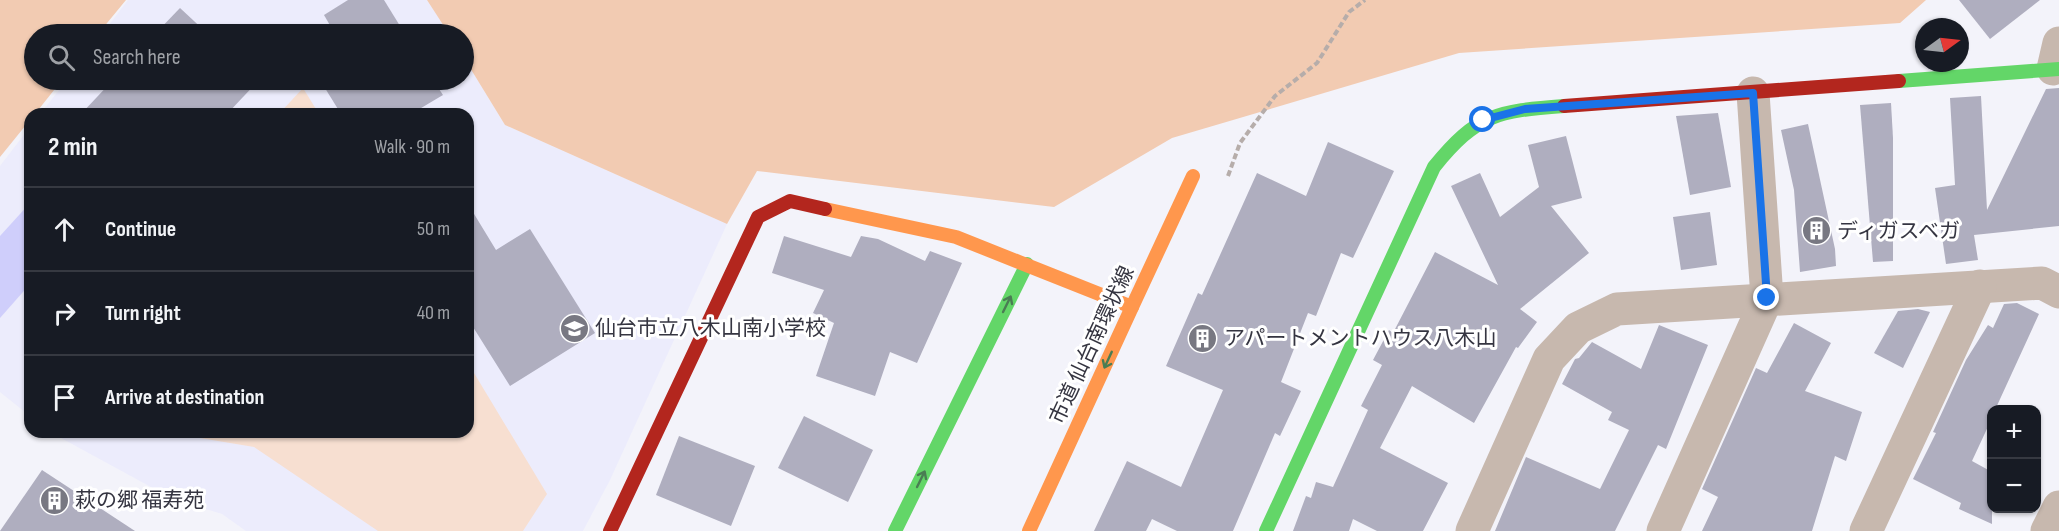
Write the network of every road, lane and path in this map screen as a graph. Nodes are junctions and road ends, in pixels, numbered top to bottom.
1 (1365, 0) edge
2 (2057, 60) edge
3 (1753, 93) junction
4 (1193, 176) dead end
5 (1224, 185) dead end
6 (1027, 264) junction
7 (1980, 286) junction
8 (2059, 292) edge
9 (1767, 298) junction
10 (1132, 307) junction
11 (2059, 507) edge
12 (613, 530) edge
13 (895, 531) edge
14 (1029, 531) edge
15 (1266, 531) edge
16 (1472, 531) edge
17 (1663, 531) edge
18 (1866, 531) edge
19 (2047, 531) edge

1 - 5 path
2 - 3 street
3 - 9 street
3 - 15 street
4 - 10 street, 市道 仙台南環状線
6 - 10 street
6 - 12 street
13 -> 6 street
7 - 8 street
7 - 9 street
7 - 18 street
9 - 16 street
9 - 17 street
10 -> 14 street, 市道 仙台南環状線
11 - 19 street

